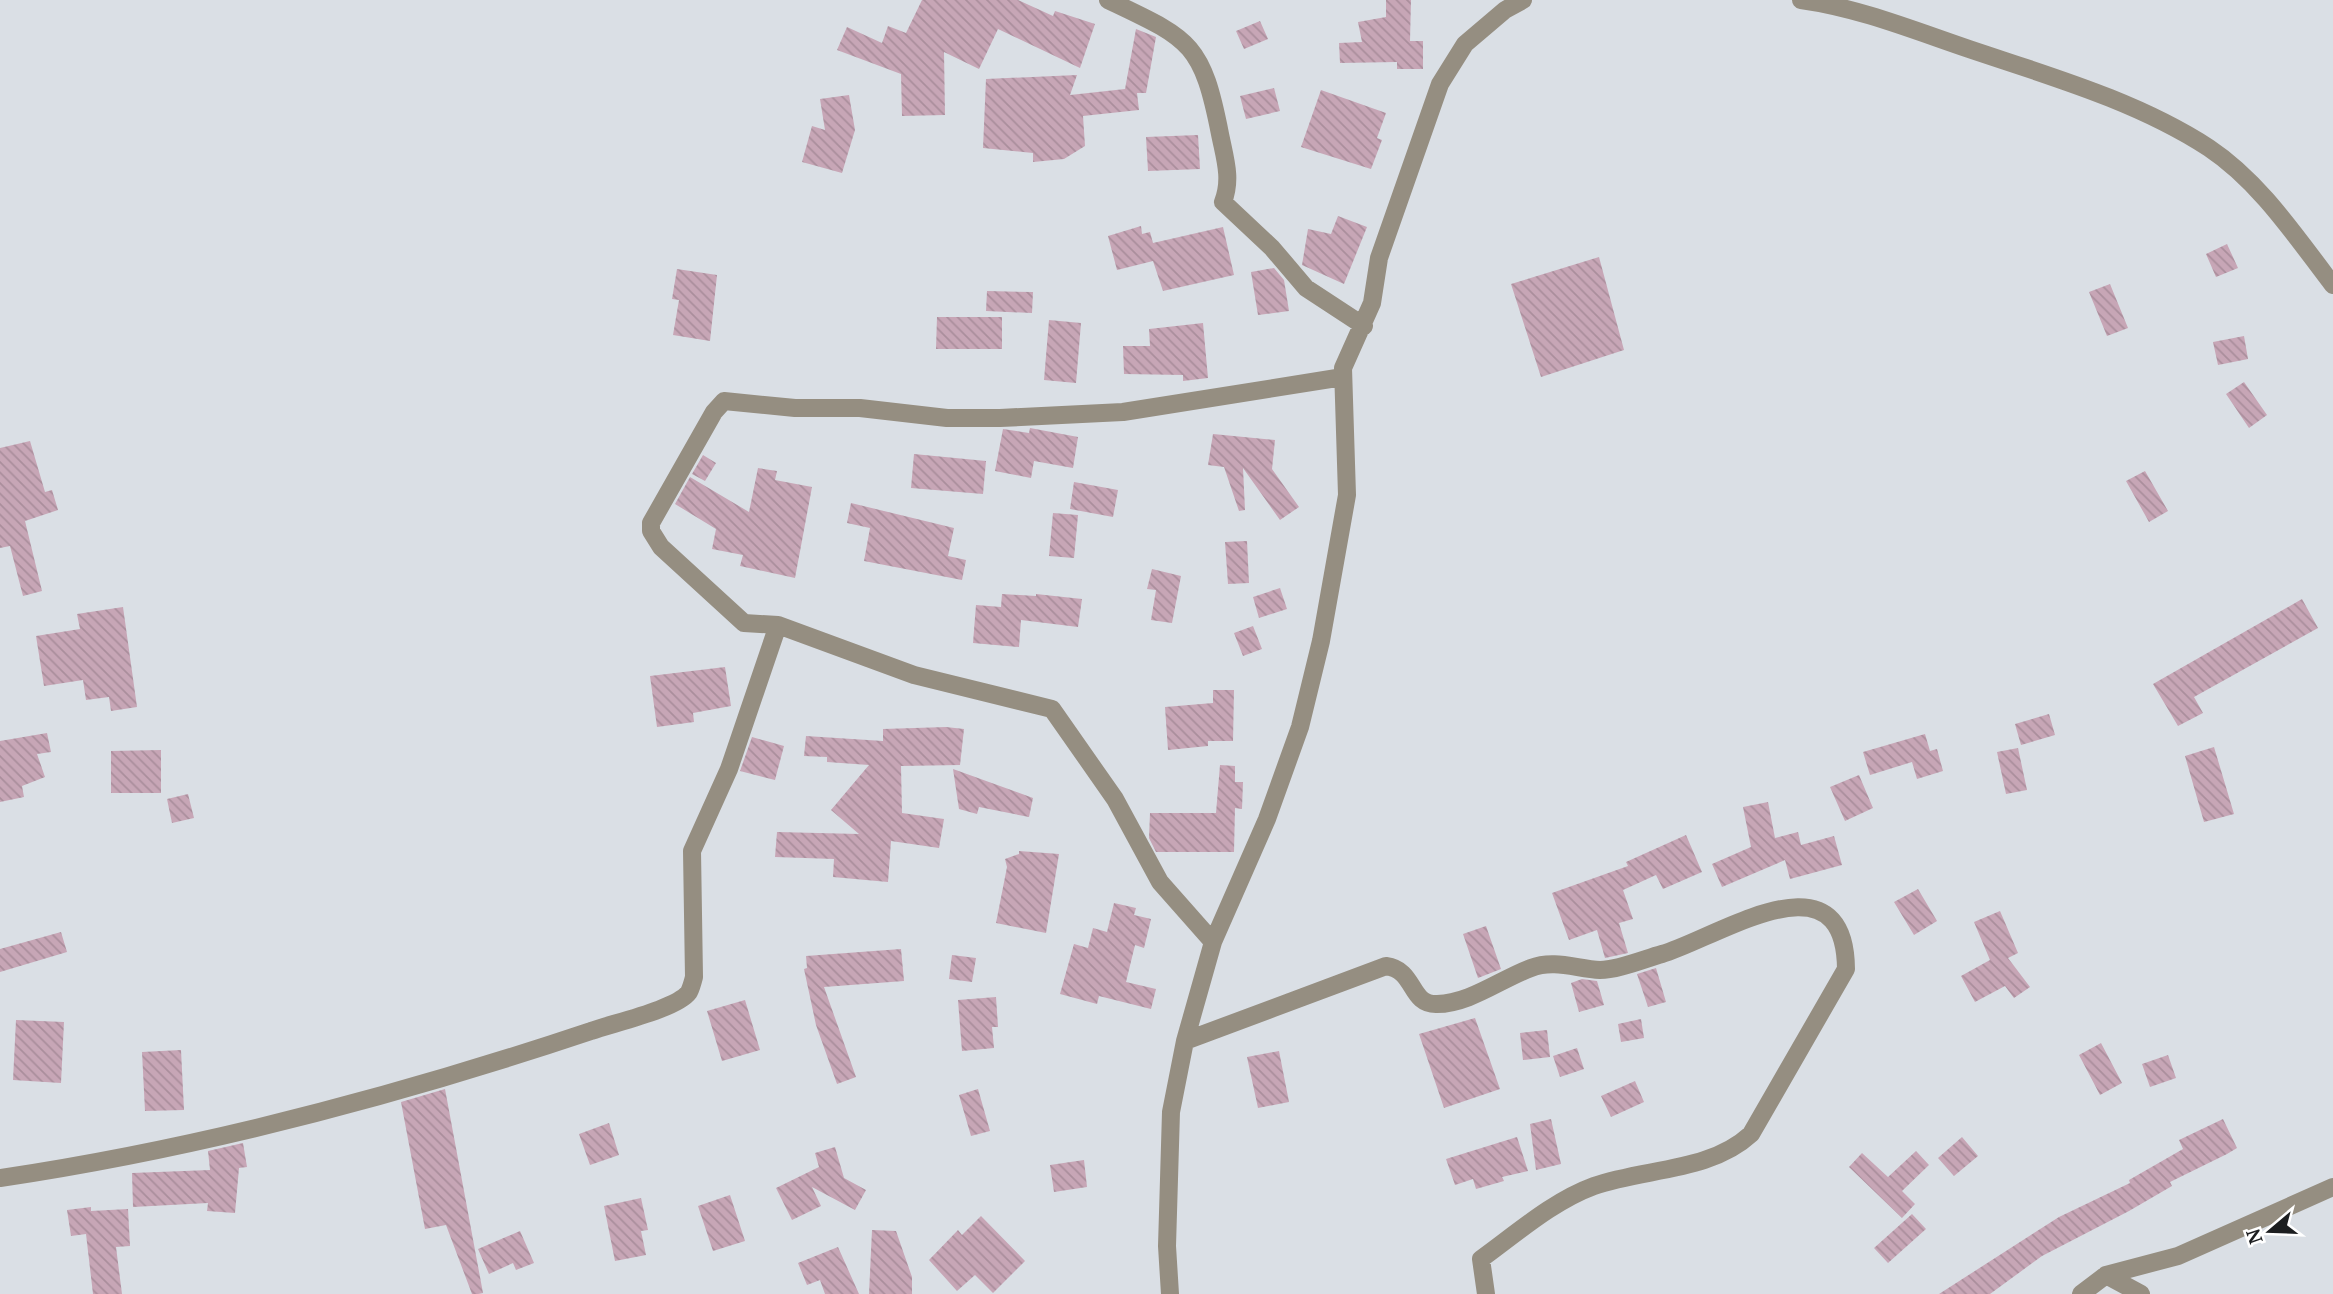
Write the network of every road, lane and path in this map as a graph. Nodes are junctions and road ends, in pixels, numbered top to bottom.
1 (1108, 0) edge
2 (1523, 0) edge
3 (1801, 0) edge
4 (2333, 285) edge
5 (1364, 326) junction
6 (1343, 377) junction
7 (778, 625) junction
8 (1213, 942) junction
9 (1185, 1041) junction
10 (0, 1178) edge
11 (2333, 1187) edge
12 (2106, 1275) junction
13 (1170, 1294) edge
14 (1486, 1294) edge
15 (2081, 1294) edge
16 (2141, 1294) edge

1 - 5 street
2 - 5 street
3 - 4 street
5 - 6 street
6 - 7 street
6 - 8 street
7 - 8 street
7 - 10 street
8 - 9 street
9 - 13 street
9 - 14 street
11 - 12 street
12 - 15 street
12 - 16 street

